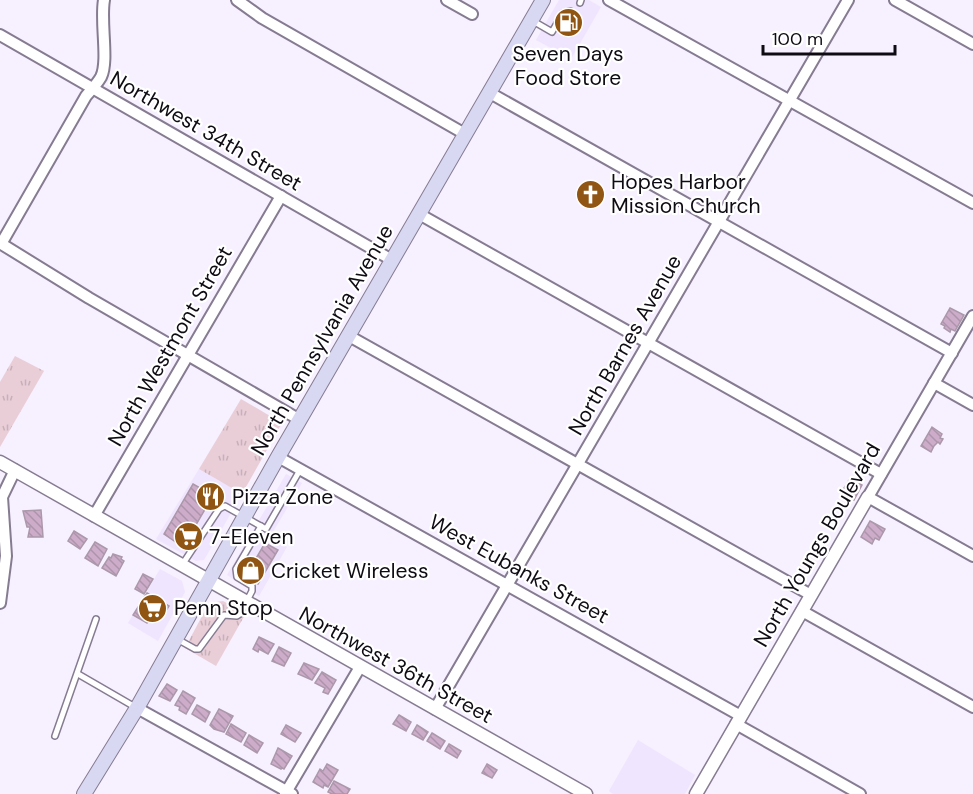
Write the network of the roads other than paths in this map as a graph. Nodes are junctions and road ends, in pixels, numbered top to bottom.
1 (104, 0) edge
2 (237, 0) edge
3 (447, 0) edge
4 (543, 0) edge
5 (609, 0) edge
6 (848, 0) edge
7 (895, 0) edge
8 (566, 4) dead end
9 (472, 14) dead end
10 (531, 20) junction
11 (0, 35) edge
12 (973, 44) edge
13 (93, 88) junction
14 (490, 93) junction
15 (789, 101) junction
16 (465, 134) junction
17 (281, 196) junction
18 (973, 203) edge
19 (419, 214) junction
20 (718, 222) junction
21 (1, 244) edge
22 (392, 260) junction
23 (973, 316) edge
24 (349, 336) junction
25 (648, 344) junction
26 (952, 353) junction
27 (188, 355) junction
28 (934, 383) junction
29 (973, 405) edge
30 (300, 420) junction
31 (278, 457) junction
32 (0, 462) edge
33 (578, 465) junction
34 (300, 469) junction
35 (15, 470) junction
36 (881, 474) junction
37 (868, 497) junction
38 (94, 516) junction
39 (246, 517) junction
40 (261, 526) junction
41 (973, 556) edge
42 (182, 566) junction
43 (208, 582) junction
44 (508, 585) junction
45 (811, 595) junction
46 (0, 603) edge
47 (246, 603) junction
48 (802, 611) junction
49 (96, 619) dead end
50 (176, 639) junction
51 (360, 667) junction
52 (78, 674) junction
53 (973, 707) edge
54 (136, 708) junction
55 (435, 709) junction
56 (738, 720) junction
57 (55, 736) dead end
58 (288, 793) edge
59 (84, 794) edge
60 (586, 794) edge
61 (696, 794) edge
62 (860, 794) edge

1 - 13 street
2 - 16 street
3 - 9 street
4 - 10 main road, North Pennsylvania Avenue
5 - 15 street
6 - 15 street, North Barnes Avenue
7 - 12 street
8 - 10 lane
10 - 14 main road, North Pennsylvania Avenue
11 - 13 street, Northwest 34th Street
13 - 17 street, Northwest 34th Street
13 - 21 street
14 - 16 main road, North Pennsylvania Avenue
14 - 20 street
15 - 18 street
15 - 20 street, North Barnes Avenue
16 - 19 main road, North Pennsylvania Avenue
17 - 22 street, Northwest 34th Street
17 - 27 street, North Westmont Street
19 - 22 main road, North Pennsylvania Avenue
19 - 25 street
20 - 25 street, North Barnes Avenue
20 - 26 street
21 - 27 street
22 - 24 main road, North Pennsylvania Avenue
23 - 26 street, North Youngs Boulevard
24 - 30 main road, North Pennsylvania Avenue
24 - 33 street
25 - 33 street, North Barnes Avenue
25 - 36 street
26 - 28 street, North Youngs Boulevard
27 - 30 street
27 - 38 street, North Westmont Street
28 - 29 street
28 - 36 street, North Youngs Boulevard
30 - 31 main road, North Pennsylvania Avenue
31 - 34 street, West Eubanks Street
31 - 39 main road, North Pennsylvania Avenue
32 - 35 street, Northwest 36th Street
33 - 44 street, North Barnes Avenue
33 - 45 street
34 - 40 lane
34 - 44 street, West Eubanks Street
35 - 38 street, Northwest 36th Street
35 - 46 street
36 - 37 street, North Youngs Boulevard
37 - 41 street
37 - 45 street, North Youngs Boulevard
38 - 42 street, Northwest 36th Street
39 - 40 lane
39 - 42 lane
39 - 43 main road, North Pennsylvania Avenue
40 - 47 lane
42 - 43 street, Northwest 36th Street
43 - 47 street, Northwest 36th Street
43 - 50 main road, North Pennsylvania Avenue
44 - 55 street, North Barnes Avenue
44 - 56 street, West Eubanks Street
45 - 48 street, North Youngs Boulevard
47 - 50 lane
47 - 51 street, Northwest 36th Street
48 - 53 street
48 - 56 street, North Youngs Boulevard
49 - 52 lane
50 - 54 main road, North Pennsylvania Avenue
51 - 55 street, Northwest 36th Street
51 - 58 street
52 - 54 lane
52 - 57 lane
54 - 58 street
54 - 59 main road, North Pennsylvania Avenue
55 - 60 street, Northwest 36th Street
56 - 61 street, North Youngs Boulevard
56 - 62 street, West Eubanks Street

